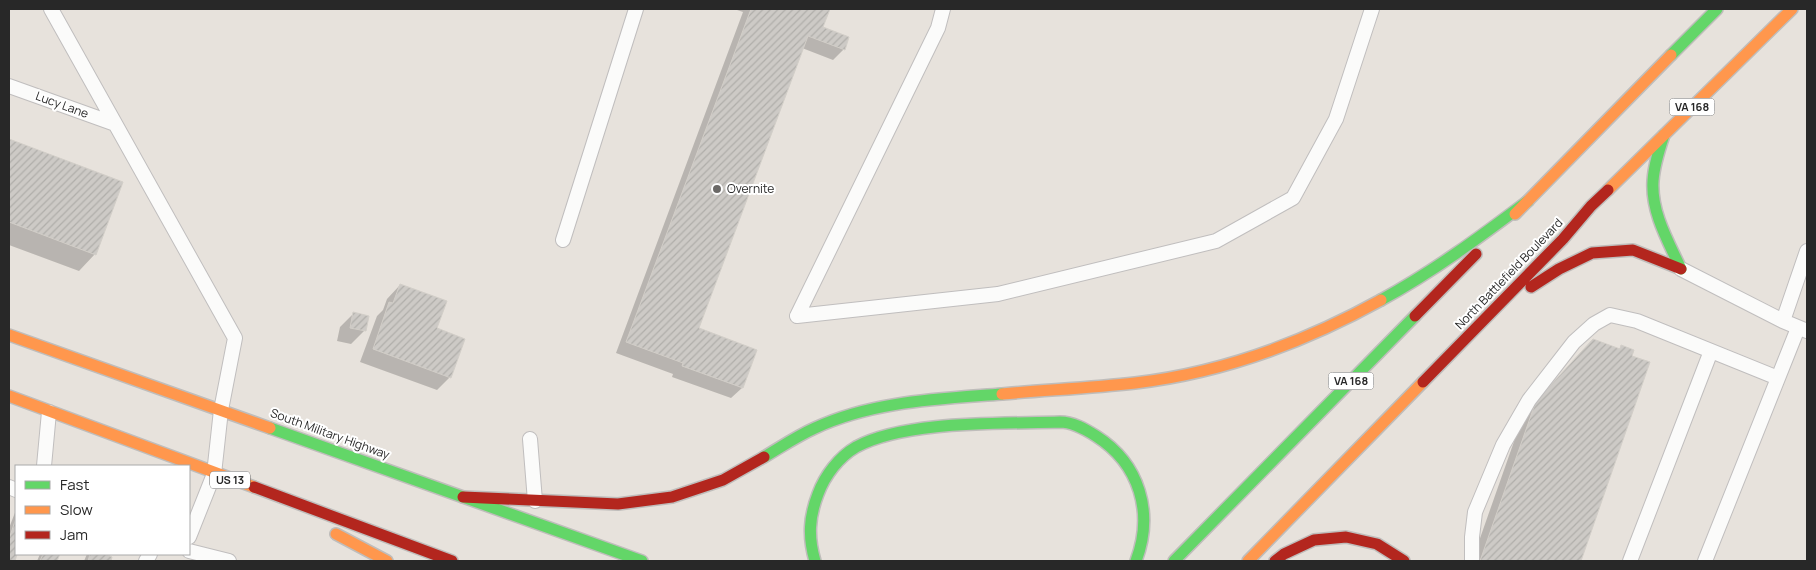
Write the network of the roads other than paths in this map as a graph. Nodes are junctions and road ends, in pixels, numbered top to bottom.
1 (51, 9) edge
2 (636, 9) edge
3 (943, 9) edge
4 (1372, 9) edge
5 (1717, 9) edge
6 (1792, 9) edge
7 (9, 86) edge
8 (115, 124) junction
9 (1664, 134) junction
10 (1528, 201) junction
11 (563, 240) dead end
12 (1807, 251) edge
13 (1681, 269) junction
14 (1490, 313) junction
15 (1783, 321) junction
16 (1803, 329) edge
17 (9, 335) edge
18 (1711, 351) junction
19 (1778, 378) junction
20 (9, 396) edge
21 (221, 410) junction
22 (49, 412) junction
23 (530, 439) dead end
24 (44, 465) edge
25 (214, 474) junction
26 (463, 496) junction
27 (535, 501) junction
28 (308, 520) dead end
29 (326, 528) dead end
30 (190, 535) edge
31 (190, 551) edge
32 (229, 561) edge
33 (388, 561) edge
34 (452, 561) edge
35 (642, 561) edge
36 (815, 561) edge
37 (1136, 561) edge
38 (1174, 561) edge
39 (1248, 561) edge
40 (1274, 561) edge
41 (1404, 561) edge
42 (1472, 561) edge
43 (1630, 561) edge
44 (1705, 561) edge

1 - 8 lane
2 - 11 lane
3 - 4 lane
5 - 10 main road, VA 168
6 - 9 main road, North Battlefield Boulevard / VA 168
7 - 8 lane, Lucy Lane
8 - 21 lane
9 - 13 main road
9 - 14 main road, North Battlefield Boulevard / VA 168
10 - 27 main road
10 - 38 main road, VA 168
12 - 15 lane
13 - 14 main road
13 - 15 lane
14 - 39 main road, North Battlefield Boulevard / VA 168
15 - 16 lane
16 - 19 lane
17 - 21 main road, South Military Highway
18 - 19 lane
18 - 42 lane
18 - 43 lane
19 - 44 lane
20 - 22 main road, US 13
21 - 25 lane
21 - 26 main road, South Military Highway
22 - 24 lane
22 - 25 main road, US 13
23 - 27 lane
25 - 28 main road
25 - 30 lane
25 - 34 main road, US 13
26 - 27 main road
26 - 35 main road, South Military Highway
29 - 33 main road
31 - 32 lane
36 - 37 main road
40 - 41 main road

